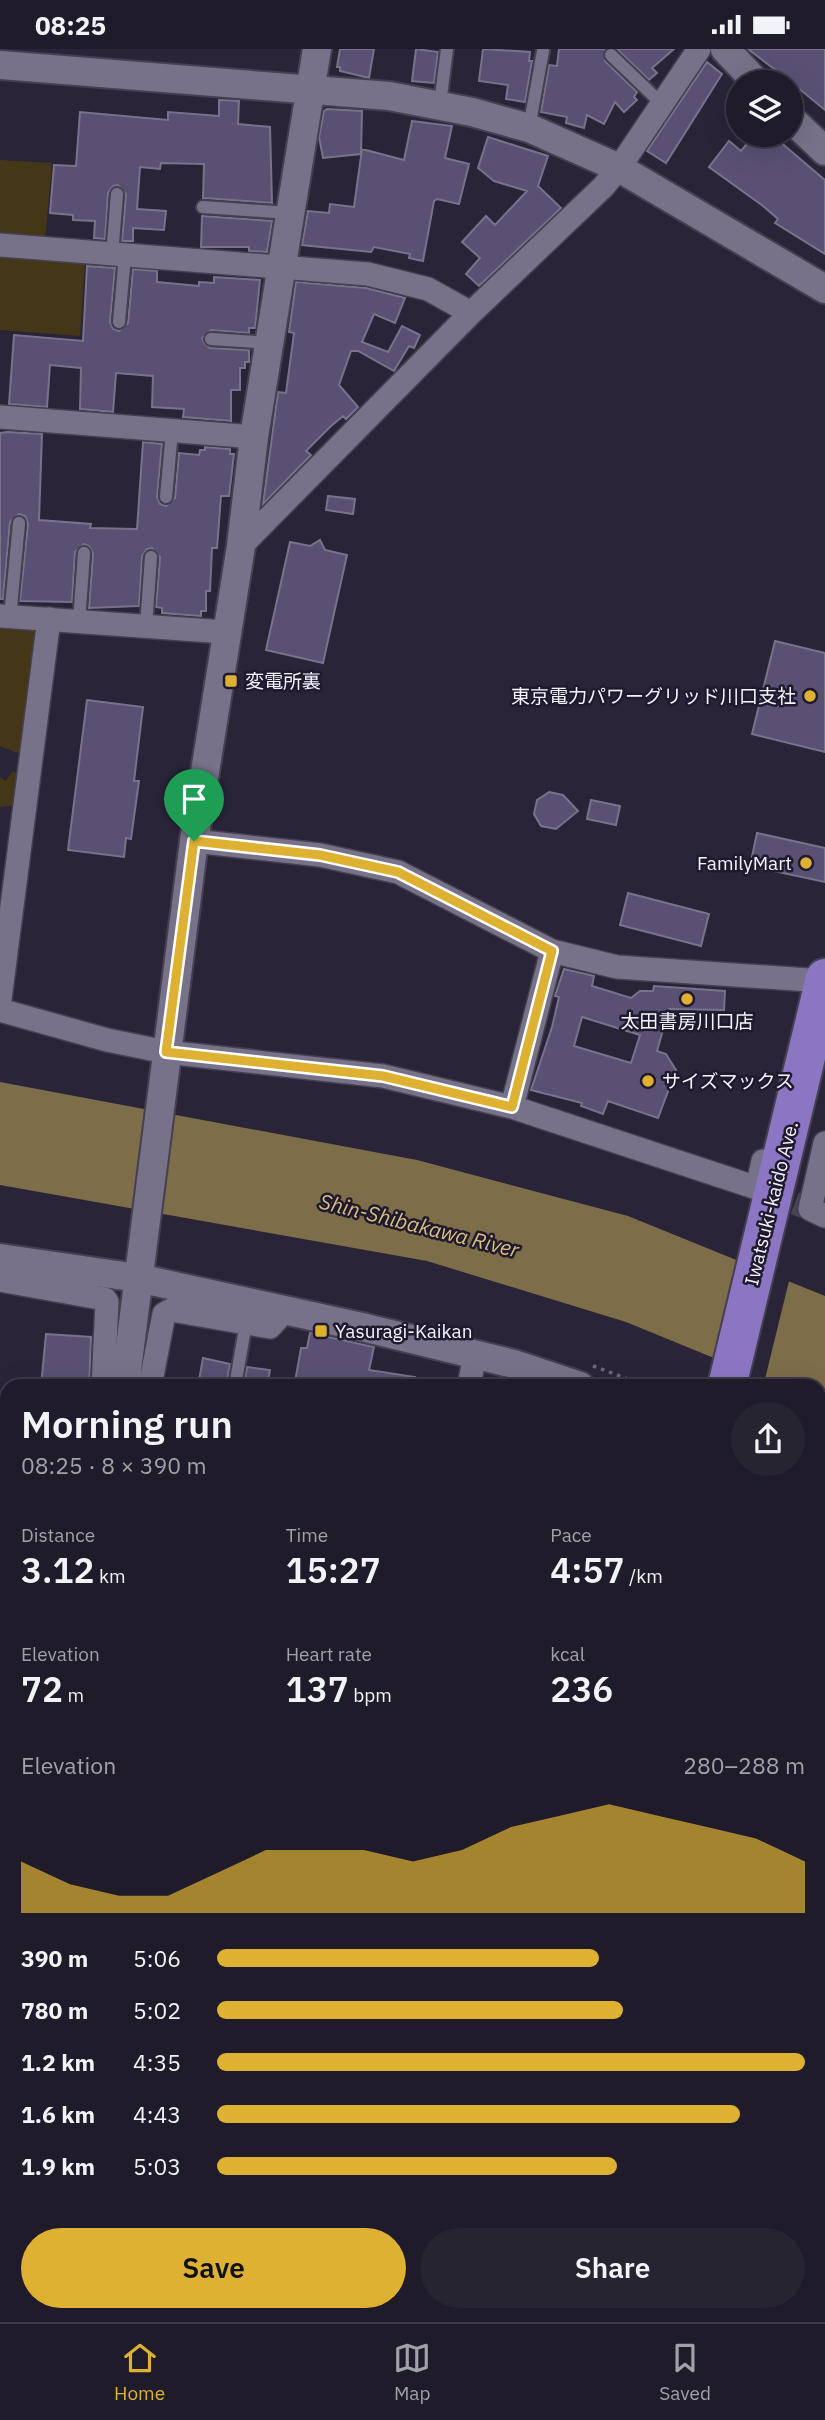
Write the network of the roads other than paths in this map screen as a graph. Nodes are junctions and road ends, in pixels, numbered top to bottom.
1 (317, 49) edge
2 (447, 49) edge
3 (699, 49) edge
4 (725, 49) edge
5 (543, 51) edge
6 (611, 55) dead end
7 (0, 65) edge
8 (745, 70) edge
9 (309, 90) junction
10 (440, 104) junction
11 (662, 104) junction
12 (529, 128) junction
13 (803, 130) edge
14 (825, 151) edge
15 (619, 168) junction
16 (117, 194) dead end
17 (203, 207) dead end
18 (289, 213) junction
19 (0, 245) edge
20 (118, 255) junction
21 (281, 268) junction
22 (825, 289) edge
23 (471, 313) junction
24 (119, 322) dead end
25 (211, 339) dead end
26 (269, 343) junction
27 (0, 417) edge
28 (172, 431) junction
29 (254, 437) junction
30 (166, 497) dead end
31 (19, 523) dead end
32 (241, 546) junction
33 (84, 553) dead end
34 (151, 557) dead end
35 (5, 616) edge
36 (49, 619) junction
37 (79, 622) junction
38 (146, 626) junction
39 (225, 632) junction
40 (194, 841) junction
41 (552, 951) junction
42 (820, 981) edge
43 (0, 999) edge
44 (0, 1010) edge
45 (165, 1058) junction
46 (825, 1068) edge
47 (512, 1107) junction
48 (825, 1143) edge
49 (825, 1216) edge
50 (777, 1217) junction
51 (0, 1258) edge
52 (139, 1270) junction
53 (0, 1280) edge
54 (284, 1312) junction
55 (246, 1323) junction
56 (475, 1354) junction
57 (103, 1379) edge
58 (126, 1379) edge
59 (150, 1379) edge
60 (236, 1379) edge
61 (470, 1379) edge
62 (557, 1379) edge
63 (729, 1379) edge
64 (745, 1379) edge

1 - 9 street
2 - 10 lane
3 - 11 street
4 - 8 street
5 - 12 lane
6 - 11 lane
7 - 9 street
9 - 10 street
9 - 18 street
10 - 12 street
11 - 15 street
12 - 15 street
13 - 14 street
15 - 22 street
15 - 23 street
16 - 20 lane
17 - 18 lane
18 - 21 street
19 - 20 street
20 - 21 street
20 - 24 lane
21 - 23 street
21 - 26 street
23 - 32 street
25 - 26 lane
26 - 29 street
27 - 28 street
28 - 29 street
28 - 30 lane
29 - 32 street
31 - 35 lane
32 - 39 street
33 - 37 lane
34 - 38 lane
35 - 36 street
36 - 37 street
36 - 43 street
37 - 38 street
38 - 39 street
39 - 40 street
40 - 41 street
40 - 45 street
41 - 42 street
41 - 47 street
42 - 47 street
42 - 50 highway, Iwatsuki-kaido Ave.
44 - 45 street
45 - 47 street
45 - 52 street
46 - 50 highway, Iwatsuki-kaido Ave.
48 - 49 street
50 - 63 highway, Iwatsuki-kaido Ave.
50 - 64 highway, Iwatsuki-kaido Ave.
51 - 52 street
52 - 54 street
52 - 58 street
53 - 57 street
54 - 55 street
54 - 56 street
55 - 59 street
55 - 60 lane
56 - 61 street
56 - 62 street

